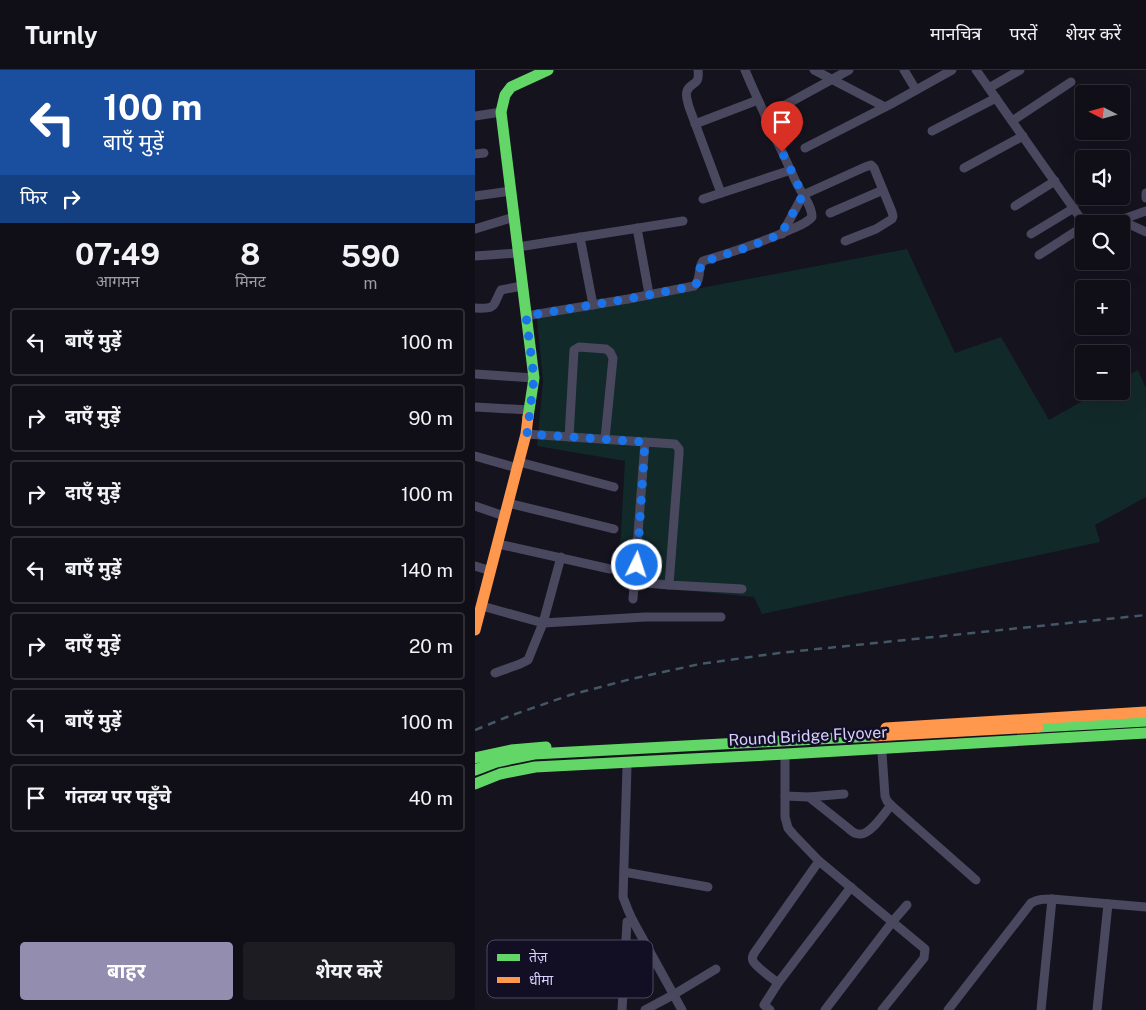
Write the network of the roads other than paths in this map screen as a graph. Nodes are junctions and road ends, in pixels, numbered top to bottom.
1 (548, 70) edge
2 (698, 70) edge
3 (745, 70) edge
4 (814, 70) edge
5 (849, 70) edge
6 (905, 70) edge
7 (952, 70) edge
8 (976, 70) edge
9 (1020, 70) edge
10 (833, 79) junction
11 (1071, 82) dead end
12 (989, 88) junction
13 (916, 90) junction
14 (996, 98) junction
15 (758, 100) junction
16 (885, 107) junction
17 (501, 112) junction
18 (475, 116) edge
19 (765, 116) junction
20 (1012, 121) junction
21 (695, 124) junction
22 (932, 131) dead end
23 (1023, 136) junction
24 (805, 148) dead end
25 (964, 168) dead end
26 (791, 170) junction
27 (1055, 181) junction
28 (883, 190) junction
29 (511, 191) junction
30 (721, 193) junction
31 (1146, 193) edge
32 (803, 195) junction
33 (475, 196) edge
34 (1146, 198) edge
35 (703, 199) dead end
36 (1015, 206) dead end
37 (1074, 208) junction
38 (1146, 210) edge
39 (830, 213) dead end
40 (1078, 215) edge
41 (1130, 216) edge
42 (514, 217) junction
43 (683, 221) dead end
44 (1130, 225) edge
45 (637, 228) junction
46 (475, 229) edge
47 (1075, 232) edge
48 (1146, 232) edge
49 (781, 234) junction
50 (1031, 234) dead end
51 (580, 237) junction
52 (845, 241) dead end
53 (518, 250) junction
54 (475, 256) edge
55 (1039, 256) dead end
56 (522, 286) junction
57 (649, 294) junction
58 (593, 305) junction
59 (475, 308) edge
60 (526, 316) junction
61 (475, 374) edge
62 (534, 378) junction
63 (475, 407) edge
64 (529, 410) junction
65 (527, 434) junction
66 (569, 437) junction
67 (605, 439) junction
68 (645, 442) junction
69 (475, 456) edge
70 (518, 465) junction
71 (614, 487) dead end
72 (508, 503) junction
73 (475, 506) edge
74 (504, 516) junction
75 (614, 528) dead end
76 (499, 544) junction
77 (561, 558) junction
78 (475, 566) edge
79 (610, 569) dead end
80 (491, 571) junction
81 (635, 582) junction
82 (669, 585) junction
83 (742, 589) dead end
84 (633, 599) dead end
85 (482, 606) junction
86 (721, 617) dead end
87 (543, 623) junction
88 (475, 625) edge
89 (495, 673) dead end
90 (1146, 712) edge
91 (1146, 721) edge
92 (1146, 733) edge
93 (1146, 738) edge
94 (881, 753) junction
95 (475, 758) edge
96 (785, 758) junction
97 (627, 767) junction
98 (475, 770) edge
99 (475, 784) edge
100 (475, 789) edge
101 (844, 794) dead end
102 (785, 796) junction
103 (809, 797) junction
104 (891, 805) junction
105 (819, 861) junction
106 (623, 872) junction
107 (975, 880) dead end
108 (708, 887) dead end
109 (851, 887) junction
110 (1052, 899) junction
111 (1108, 904) junction
112 (907, 905) dead end
113 (1146, 907) edge
114 (633, 921) junction
115 (893, 921) junction
116 (626, 940) edge
117 (643, 940) edge
118 (653, 958) edge
119 (716, 969) dead end
120 (778, 983) junction
121 (673, 995) junction
122 (645, 1010) edge
123 (682, 1010) edge
124 (770, 1010) edge
125 (825, 1010) edge
126 (882, 1010) edge
127 (948, 1010) edge
128 (1041, 1010) edge
129 (1097, 1010) edge

1 - 17 street
2 - 21 street
3 - 15 street
4 - 10 street
5 - 10 street
6 - 13 street
7 - 13 street
8 - 12 street
9 - 12 street
10 - 16 street
10 - 19 street
11 - 20 street
12 - 14 street
13 - 16 street
14 - 20 street
14 - 22 street
15 - 19 street
15 - 21 street
16 - 24 street
17 - 18 street
17 - 29 street
19 - 26 street
20 - 23 street
21 - 30 street
23 - 25 street
23 - 27 street
26 - 30 street
26 - 32 street
27 - 36 street
27 - 37 street
28 - 32 street
28 - 39 street
28 - 52 street
29 - 33 street
29 - 42 street
30 - 35 street
31 - 34 street
32 - 49 street
32 - 49 street
37 - 40 street
37 - 50 street
38 - 41 street
42 - 46 street
42 - 53 street
43 - 45 street
44 - 48 street
45 - 51 street
45 - 57 street
47 - 55 street
49 - 57 street
51 - 53 street
51 - 58 street
53 - 54 street
53 - 56 street
56 - 59 street
56 - 60 street
57 - 58 street
58 - 60 street
60 - 62 street
61 - 62 street
62 - 64 street
63 - 64 street
64 - 65 street
65 - 66 street
65 - 70 street
66 - 67 street
66 - 67 street
67 - 68 street
68 - 81 street
68 - 82 street
69 - 70 street
70 - 71 street
70 - 72 street
72 - 74 street
72 - 75 street
73 - 74 street
74 - 76 street
76 - 77 street
76 - 80 street
77 - 79 street
77 - 87 street
78 - 80 street
80 - 85 street
81 - 82 street
81 - 84 street
82 - 83 street
85 - 87 street
85 - 88 street
86 - 87 street
87 - 89 street
90 - 95 street
91 - 98 street, Round Bridge Flyover
92 - 99 street, Round Bridge Flyover
93 - 94 street
94 - 96 street
94 - 104 street
96 - 97 street
96 - 102 street
97 - 100 street
97 - 106 street
101 - 103 street
102 - 103 street
102 - 105 street
103 - 104 street
104 - 107 street
105 - 109 street
105 - 120 street
106 - 108 street
106 - 114 street
109 - 115 street
109 - 120 street
110 - 111 street
110 - 127 street
110 - 128 street
111 - 113 street
111 - 129 street
112 - 115 street
114 - 116 street
114 - 117 street
115 - 125 street
115 - 126 street
118 - 121 street
119 - 121 street
120 - 124 street
121 - 122 street
121 - 123 street

